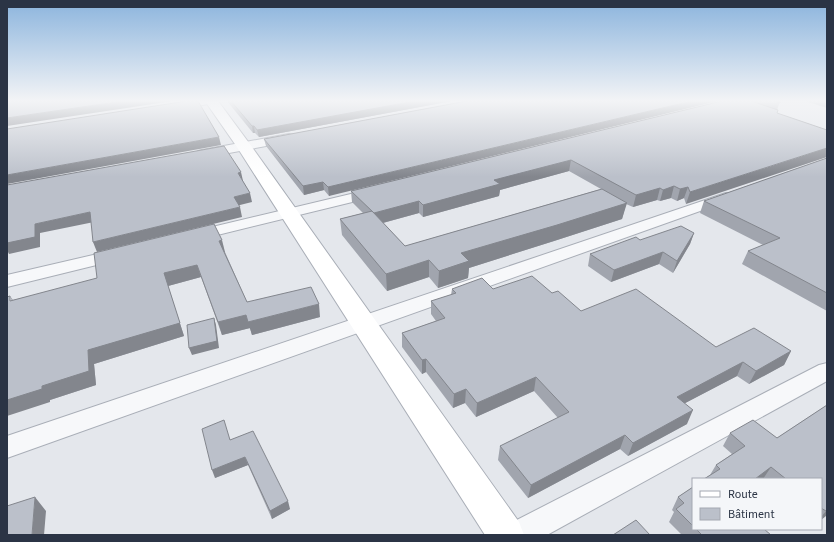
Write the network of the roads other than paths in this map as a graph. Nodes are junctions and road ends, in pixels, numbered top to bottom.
1 (230, 126) edge
2 (298, 136) edge
3 (244, 146) junction
4 (191, 156) edge
5 (390, 188) edge
6 (737, 193) edge
7 (290, 213) junction
8 (175, 241) edge
9 (137, 250) edge
10 (7, 281) edge
11 (363, 324) junction
12 (827, 371) edge
13 (7, 447) edge
14 (506, 535) edge
15 (518, 535) edge

1 - 3 street
2 - 3 street
3 - 4 street
3 - 7 street
5 - 7 street
6 - 11 street
7 - 8 street
7 - 11 street
9 - 10 street
11 - 13 street
11 - 14 street
12 - 15 street

